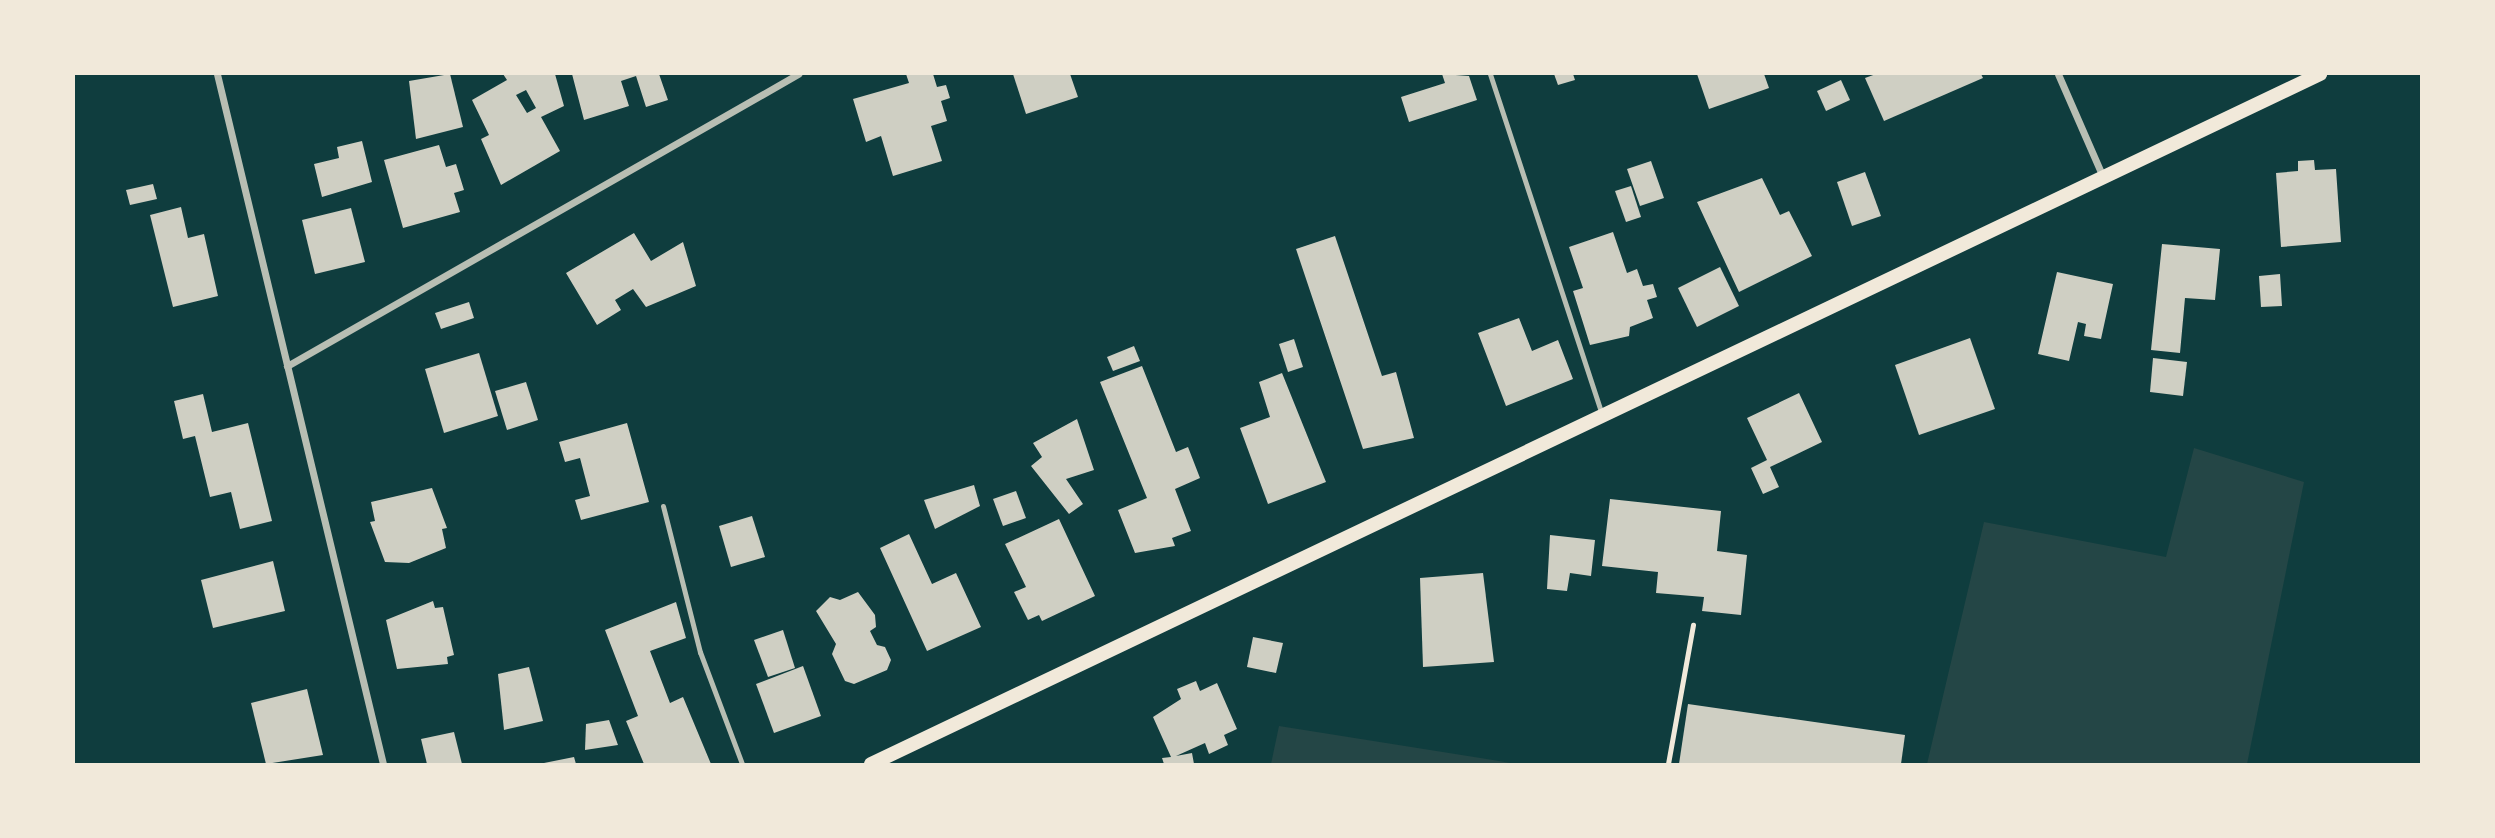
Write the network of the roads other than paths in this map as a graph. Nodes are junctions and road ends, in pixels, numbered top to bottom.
1 (217, 74) edge
2 (799, 74) edge
3 (1490, 74) edge
4 (2058, 74) edge
5 (2320, 74) edge
6 (2103, 177) junction
7 (287, 366) junction
8 (1602, 415) junction
9 (663, 506) dead end
10 (383, 765) edge
11 (742, 765) edge
12 (871, 765) edge

1 - 7 street
2 - 7 street
3 - 8 lane
4 - 6 street
5 - 6 main road
6 - 8 main road
7 - 10 street
8 - 12 main road
9 - 11 lane

